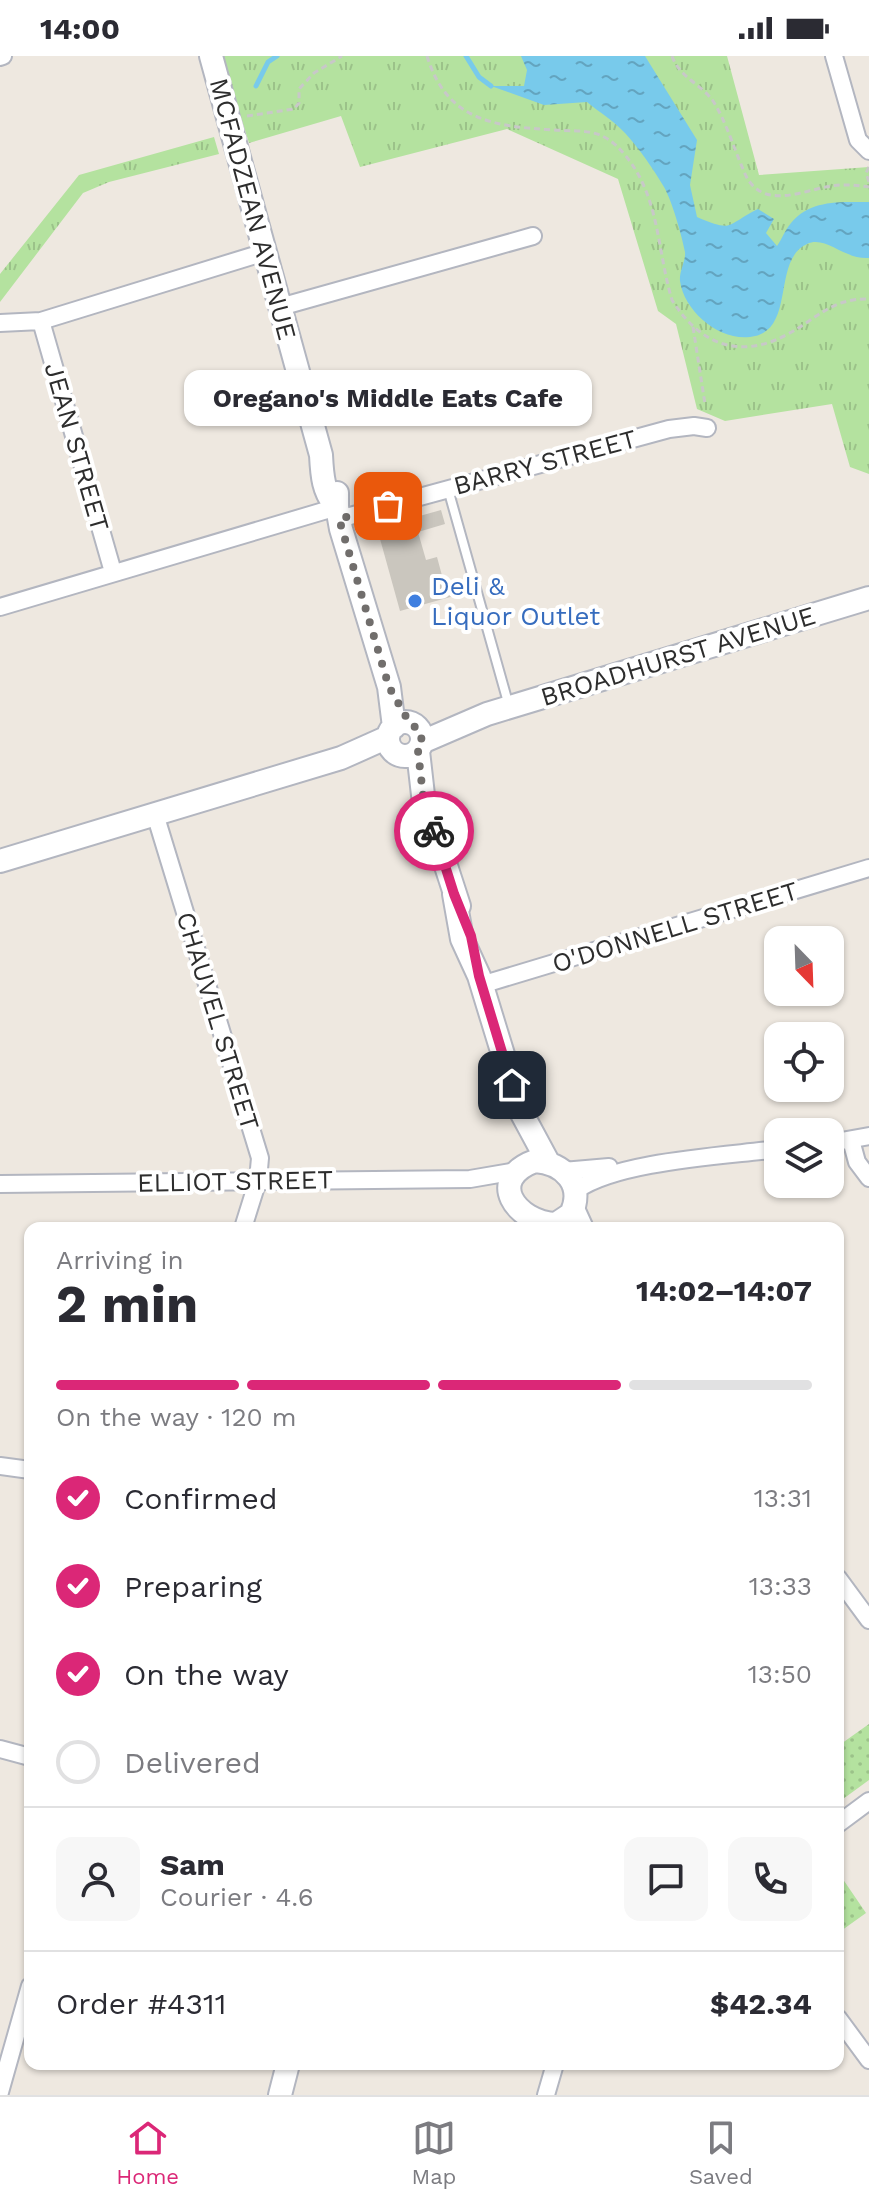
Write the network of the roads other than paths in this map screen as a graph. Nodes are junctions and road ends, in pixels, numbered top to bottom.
1 (211, 56) edge
2 (834, 56) edge
3 (869, 151) edge
4 (533, 236) dead end
5 (265, 252) junction
6 (280, 307) junction
7 (41, 321) junction
8 (0, 323) edge
9 (707, 428) dead end
10 (448, 489) junction
11 (338, 513) junction
12 (113, 572) junction
13 (869, 598) edge
14 (0, 607) edge
15 (509, 707) junction
16 (405, 739) junction
17 (155, 814) junction
18 (0, 861) edge
19 (869, 868) edge
20 (480, 981) junction
21 (520, 1110) junction
22 (869, 1136) edge
23 (851, 1140) junction
24 (844, 1141) edge
25 (764, 1151) edge
26 (556, 1167) junction
27 (639, 1168) junction
28 (869, 1178) edge
29 (258, 1180) junction
30 (0, 1184) edge
31 (516, 1193) edge
32 (576, 1198) junction
33 (245, 1222) edge
34 (542, 1222) edge
35 (561, 1222) edge
36 (583, 1222) edge
37 (0, 1466) edge
38 (24, 1469) edge
39 (844, 1586) edge
40 (869, 1620) edge
41 (0, 1749) edge
42 (24, 1755) edge
43 (869, 1801) edge
44 (844, 1820) edge
45 (24, 2001) edge
46 (844, 2026) edge
47 (5, 2050) edge
48 (869, 2060) edge
49 (274, 2070) edge
50 (285, 2070) edge
51 (553, 2070) edge
52 (0, 2092) edge
53 (273, 2093) edge
54 (546, 2095) edge

1 - 5 street, MCFADZEAN AVENUE
2 - 3 street
4 - 6 street
5 - 6 street, MCFADZEAN AVENUE
5 - 7 street
6 - 11 street, MCFADZEAN AVENUE
7 - 8 street
7 - 12 street, JEAN STREET
9 - 10 street, BARRY STREET
10 - 11 street, BARRY STREET
10 - 15 lane
11 - 12 street, BARRY STREET
11 - 16 street, MCFADZEAN AVENUE
12 - 14 street, BARRY STREET
13 - 15 street, BROADHURST AVENUE
15 - 16 street, BROADHURST AVENUE
16 - 17 street, BROADHURST AVENUE
16 - 20 street, MCFADZEAN AVENUE
17 - 18 street, BROADHURST AVENUE
17 - 29 street, CHAUVEL STREET
19 - 20 street, O'DONNELL STREET
20 - 21 street, MCFADZEAN AVENUE
21 - 26 street, MCFADZEAN AVENUE
21 - 31 street, MCFADZEAN AVENUE
22 - 23 street
23 - 24 street
23 - 28 street
25 - 27 street
26 - 27 street
26 - 31 street
26 - 32 street
27 - 32 street
29 - 30 street, ELLIOT STREET
29 - 31 street, ELLIOT STREET
29 - 33 street, CHAUVEL STREET
31 - 34 street
32 - 35 street
32 - 36 street
37 - 38 street
39 - 40 street
41 - 42 street
43 - 44 street
45 - 47 street
46 - 48 street
47 - 52 street
49 - 53 street
50 - 53 street
51 - 54 street

